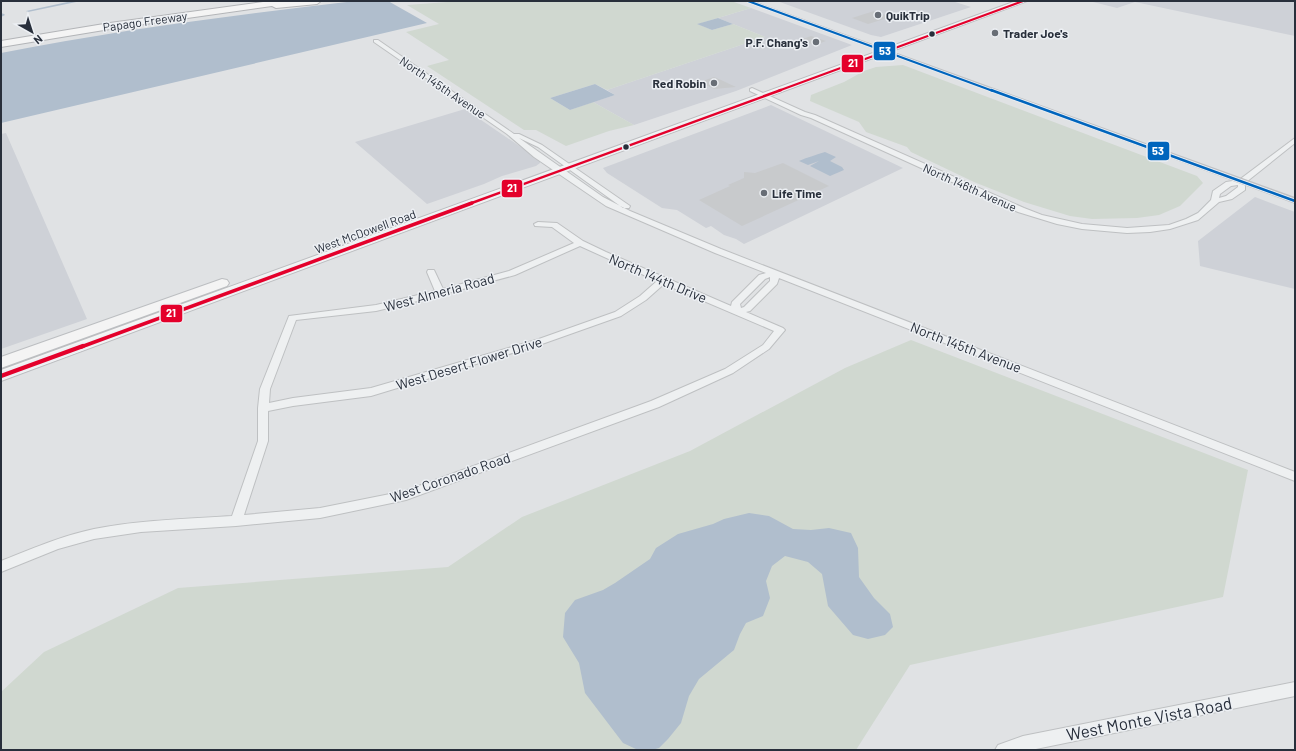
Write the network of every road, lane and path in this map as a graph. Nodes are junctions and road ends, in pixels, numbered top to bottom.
1 (227, 1) edge
2 (234, 1) edge
3 (252, 1) edge
4 (289, 1) edge
5 (317, 1) edge
6 (748, 1) edge
7 (756, 1) edge
8 (766, 1) edge
9 (1000, 1) edge
10 (1023, 1) edge
11 (992, 4) junction
12 (204, 5) junction
13 (797, 12) junction
14 (170, 17) junction
15 (978, 18) junction
16 (1, 37) edge
17 (376, 41) dead end
18 (1, 44) edge
19 (872, 47) junction
20 (883, 47) junction
21 (895, 48) junction
22 (825, 64) dead end
23 (791, 76) dead end
24 (777, 81) dead end
25 (762, 90) junction
26 (1050, 107) junction
27 (1295, 140) edge
28 (560, 166) junction
29 (1250, 175) junction
30 (1241, 182) junction
31 (1295, 191) edge
32 (1295, 201) edge
33 (1215, 202) junction
34 (538, 224) dead end
35 (580, 243) junction
36 (431, 272) dead end
37 (775, 273) junction
38 (662, 281) junction
39 (440, 292) junction
40 (737, 312) junction
41 (780, 330) joint
42 (33, 358) junction
43 (1, 363) edge
44 (1, 376) edge
45 (263, 408) junction
46 (1295, 476) edge
47 (236, 521) junction
48 (1, 567) edge
49 (1295, 689) edge
50 (1003, 750) edge

1 - 12 highway
2 - 12 highway, Papago Freeway
3 - 16 highway
4 - 14 highway, Papago Freeway
5 - 14 highway
6 - 19 main road
7 - 13 main road
8 - 13 main road
9 - 11 main road, West McDowell Road
10 - 15 main road, West McDowell Road
11 - 15 main road
11 - 20 main road, West McDowell Road
12 - 16 highway, Papago Freeway
13 - 20 main road
14 - 18 highway, Papago Freeway
15 - 21 main road, West McDowell Road
17 - 28 street, North 145th Avenue
19 - 20 main road, West McDowell Road
19 - 22 main road, West McDowell Road
20 - 21 main road, West McDowell Road
20 - 25 main road, West McDowell Road
20 - 26 main road
21 - 26 main road
23 - 24 main road
25 - 28 main road, West McDowell Road
25 - 33 street, North 146th Avenue
26 - 29 main road
26 - 30 main road
27 - 29 street
28 - 37 street, North 145th Avenue
28 - 42 main road, West McDowell Road
29 - 30 street
29 - 31 main road
30 - 32 main road
30 - 33 street
30 - 33 street
34 - 35 street, North 144th Drive
35 - 38 street, North 144th Drive
35 - 39 street, West Almeria Road
36 - 39 street
37 - 40 street
37 - 46 street, North 145th Avenue
38 - 40 street, North 144th Drive
38 - 45 street, West Desert Flower Drive
39 - 45 street, West Almeria Road
40 - 41 street, North 144th Drive
41 - 47 street, West Coronado Road
42 - 43 main road, West McDowell Road
42 - 44 main road, West McDowell Road
45 - 47 street
47 - 48 street, West Coronado Road
49 - 50 street, West Monte Vista Road

